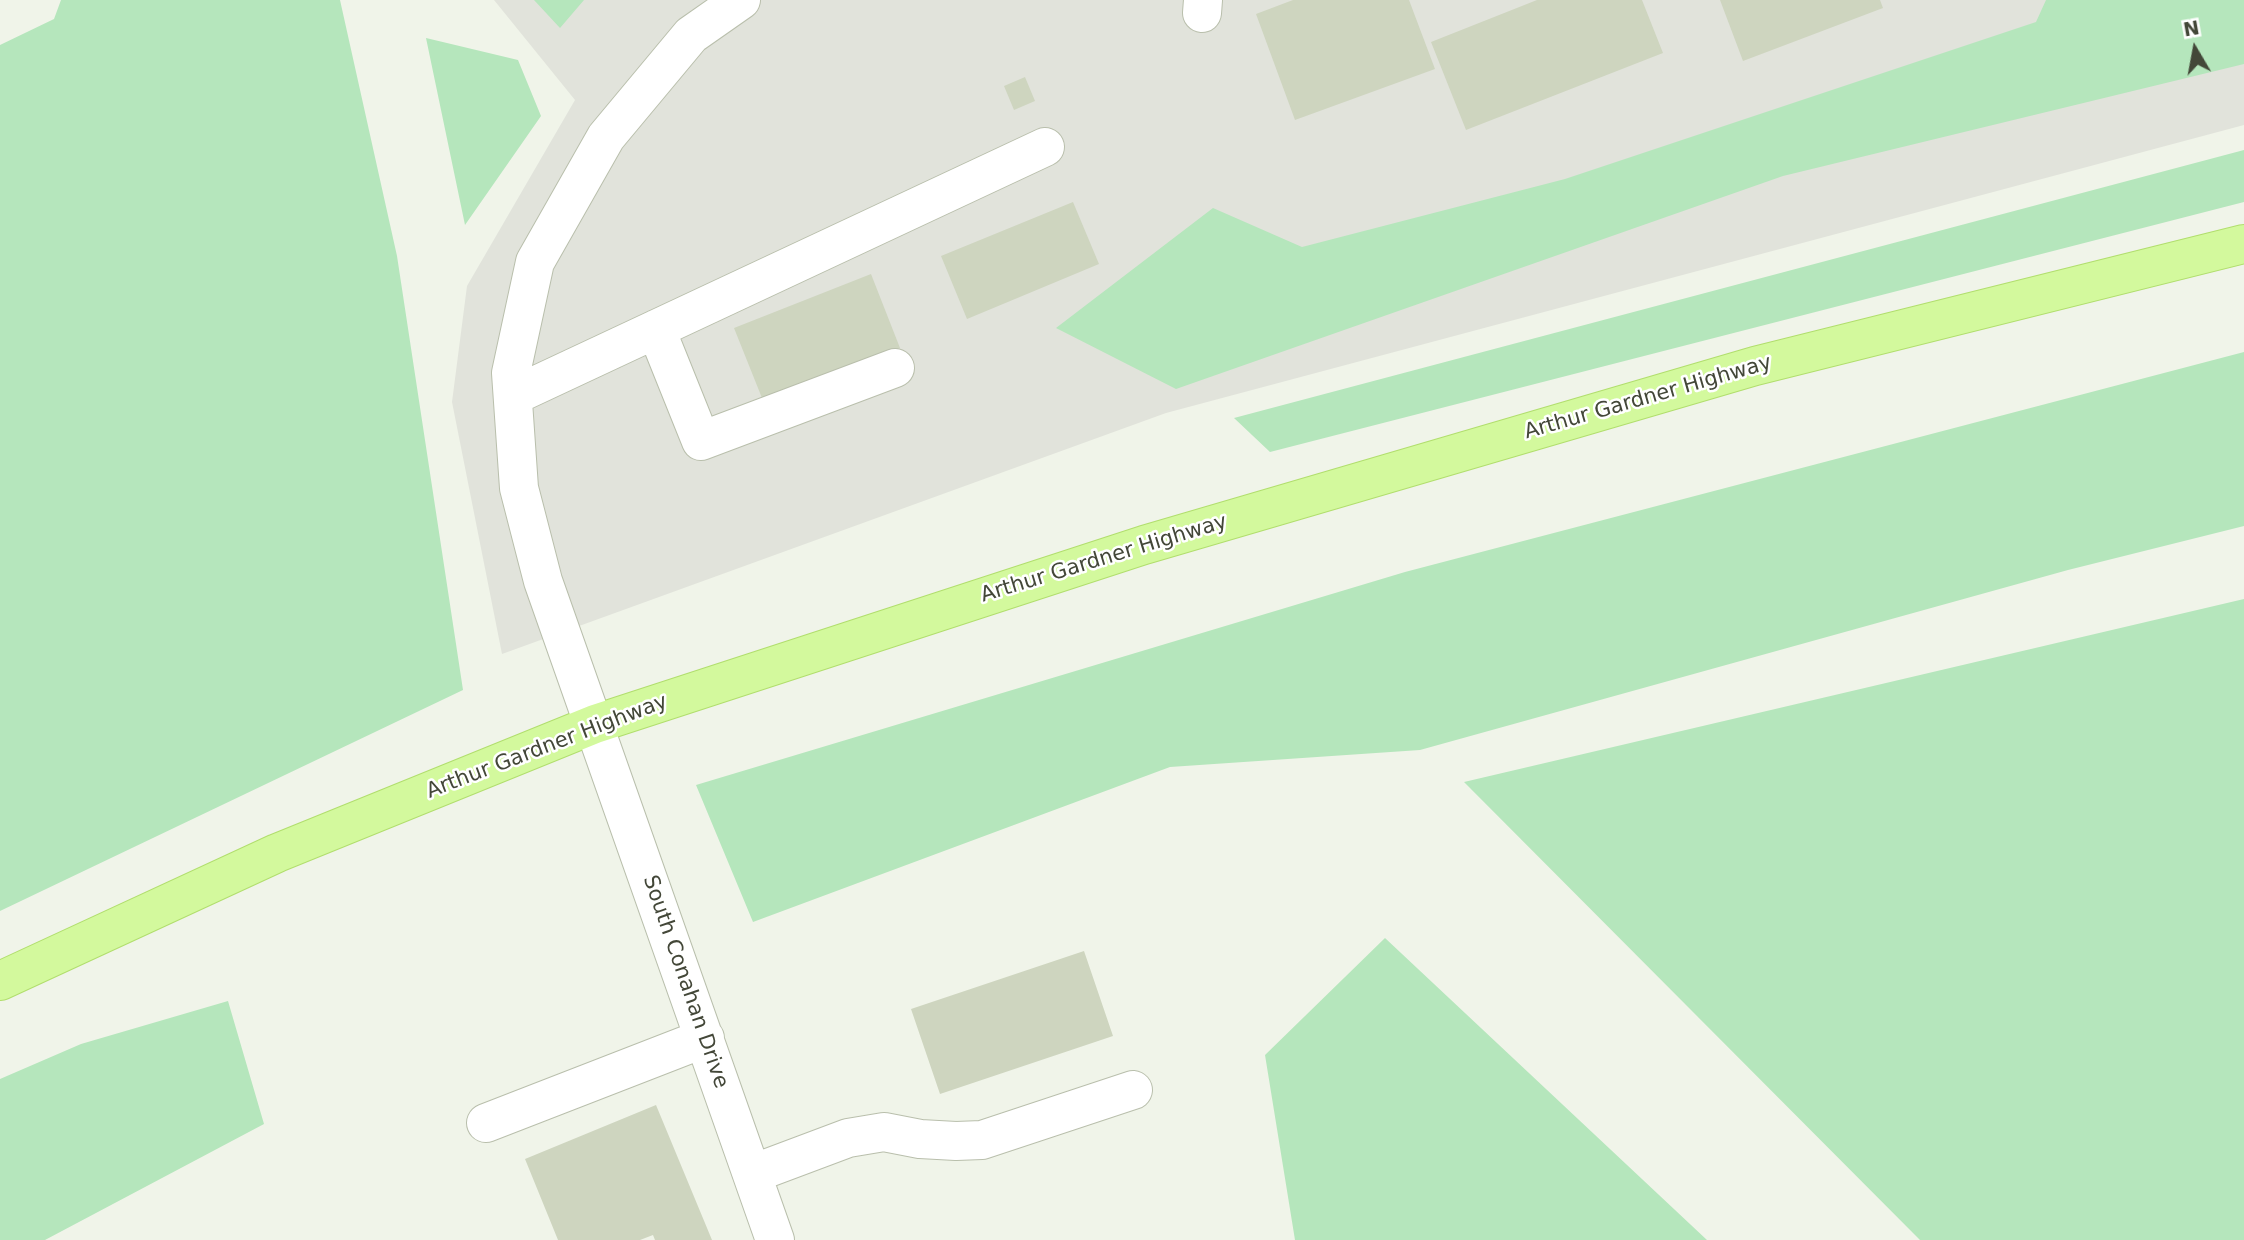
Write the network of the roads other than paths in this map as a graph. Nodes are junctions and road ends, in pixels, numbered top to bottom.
1 (741, 0) edge
2 (1045, 147) dead end
3 (2244, 244) edge
4 (656, 330) junction
5 (895, 368) dead end
6 (513, 396) junction
7 (595, 724) junction
8 (0, 981) edge
9 (705, 1038) junction
10 (1133, 1090) dead end
11 (486, 1123) dead end
12 (752, 1174) junction
13 (775, 1240) edge

1 - 6 street, South Conahan Drive
2 - 4 street
3 - 7 main road, Arthur Gardner Highway
4 - 5 street
4 - 6 street
6 - 7 street, South Conahan Drive
7 - 8 main road, Arthur Gardner Highway
7 - 9 street, South Conahan Drive
9 - 11 street
9 - 12 street, South Conahan Drive
10 - 12 street
12 - 13 street, South Conahan Drive

